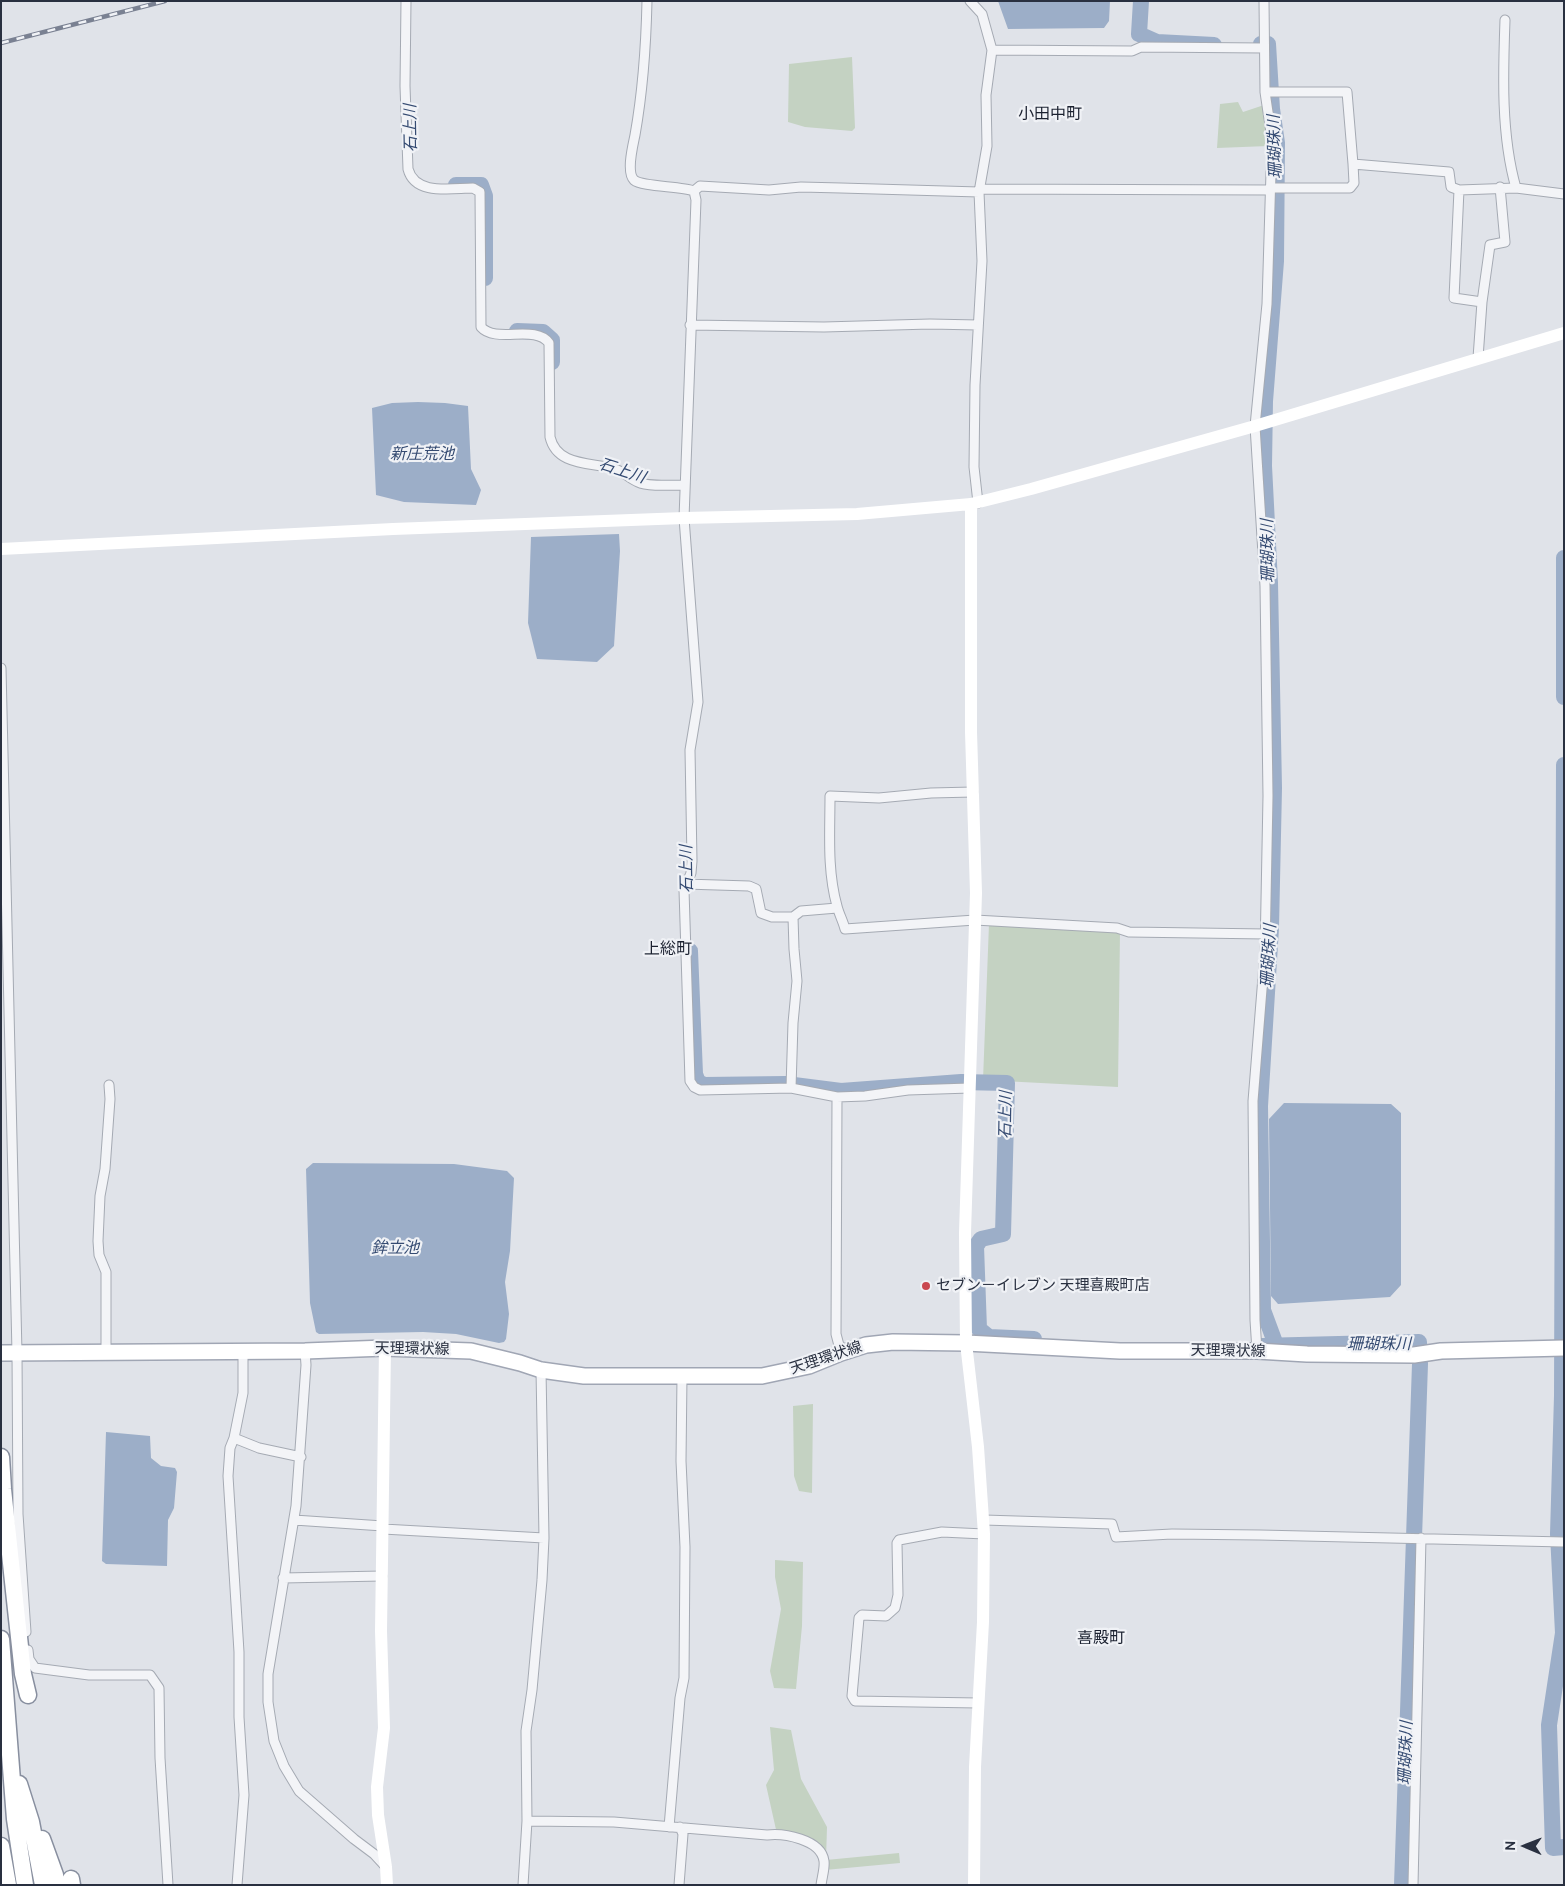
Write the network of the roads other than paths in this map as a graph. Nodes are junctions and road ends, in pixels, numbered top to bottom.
1 (406, 1) edge
2 (647, 1) edge
3 (970, 1) edge
4 (1264, 1) edge
5 (1505, 20) dead end
6 (1264, 48) junction
7 (992, 50) junction
8 (1266, 92) junction
9 (1353, 164) junction
10 (1500, 187) junction
11 (1516, 188) junction
12 (1271, 189) junction
13 (980, 190) junction
14 (1459, 190) junction
15 (694, 191) junction
16 (1564, 194) edge
17 (1482, 302) junction
18 (690, 325) junction
19 (978, 325) junction
20 (1564, 332) edge
21 (1478, 358) junction
22 (1255, 426) junction
23 (685, 485) junction
24 (975, 503) junction
25 (684, 518) junction
26 (1, 549) edge
27 (1, 668) edge
28 (973, 792) junction
29 (685, 884) junction
30 (837, 908) junction
31 (793, 918) junction
32 (975, 920) junction
33 (1266, 934) junction
34 (109, 1085) dead end
35 (791, 1085) junction
36 (970, 1088) junction
37 (837, 1097) junction
38 (966, 1343) junction
39 (386, 1348) junction
40 (1560, 1348) edge
41 (305, 1351) junction
42 (1257, 1351) junction
43 (106, 1352) junction
44 (243, 1352) junction
45 (1, 1353) edge
46 (17, 1353) junction
47 (841, 1353) junction
48 (541, 1370) junction
49 (682, 1376) junction
50 (234, 1438) junction
51 (1, 1457) edge
52 (301, 1457) junction
53 (294, 1520) junction
54 (984, 1520) junction
55 (383, 1528) junction
56 (984, 1534) junction
57 (544, 1538) junction
58 (1420, 1538) junction
59 (1564, 1542) edge
60 (382, 1576) junction
61 (284, 1578) junction
62 (1, 1639) edge
63 (28, 1695) dead end
64 (978, 1703) junction
65 (8, 1738) junction
66 (20, 1786) junction
67 (527, 1821) junction
68 (37, 1825) junction
69 (669, 1827) junction
70 (680, 1827) junction
71 (1, 1846) edge
72 (386, 1867) junction
73 (68, 1883) edge
74 (8, 1885) edge
75 (25, 1885) edge
76 (30, 1885) edge
77 (36, 1885) edge
78 (43, 1885) edge
79 (49, 1885) edge
80 (168, 1885) edge
81 (237, 1885) edge
82 (387, 1885) edge
83 (523, 1885) edge
84 (679, 1885) edge
85 (821, 1885) edge
86 (974, 1885) edge
87 (1413, 1885) edge

1 - 23 street
2 - 15 street
3 - 7 street
4 - 6 street
5 - 11 street
6 - 7 street
6 - 8 street
7 - 13 street
8 - 9 street
8 - 12 street
9 - 12 street
9 - 14 street
10 - 11 street
10 - 14 street
10 - 17 street
11 - 16 street
12 - 13 street
12 - 22 street
13 - 15 street
13 - 19 street
14 - 17 street
15 - 18 street
17 - 21 street
18 - 19 street
18 - 23 street
19 - 24 street
20 - 21 street
21 - 22 street
22 - 24 street
22 - 33 street
23 - 25 street
24 - 25 street
24 - 28 street
25 - 26 street
25 - 29 street
27 - 46 street
28 - 30 street
28 - 32 street
29 - 31 street
29 - 35 street
30 - 31 street
30 - 32 street
31 - 35 street
32 - 33 street
32 - 36 street
33 - 42 street
34 - 43 street
35 - 37 street
36 - 37 street
36 - 38 street
37 - 47 street
38 - 42 main road, 天理環状線
38 - 47 main road, 天理環状線
38 - 54 street
39 - 41 main road, 天理環状線
39 - 48 main road, 天理環状線
39 - 55 street
40 - 42 main road, 天理環状線
41 - 44 main road, 天理環状線
41 - 52 street
43 - 44 main road, 天理環状線
43 - 46 main road, 天理環状線
44 - 50 street
45 - 46 main road, 天理環状線
46 - 80 street
47 - 49 main road, 天理環状線
48 - 49 main road, 天理環状線
48 - 57 street
49 - 69 street
50 - 52 street
50 - 81 street
51 - 63 highway
52 - 53 street
53 - 55 street
53 - 61 street
54 - 56 street
54 - 58 street
55 - 57 street
55 - 60 street
56 - 64 street
56 - 64 street
57 - 67 street
58 - 59 street
58 - 87 street
60 - 61 street
60 - 72 street
61 - 72 street
62 - 65 highway
64 - 86 street
65 - 66 highway
65 - 75 highway
65 - 76 highway
65 - 77 highway
66 - 68 highway
66 - 78 highway
67 - 69 street
67 - 83 street
68 - 73 highway
68 - 79 highway
69 - 70 street
70 - 84 street
70 - 85 street
71 - 74 highway
72 - 82 street

